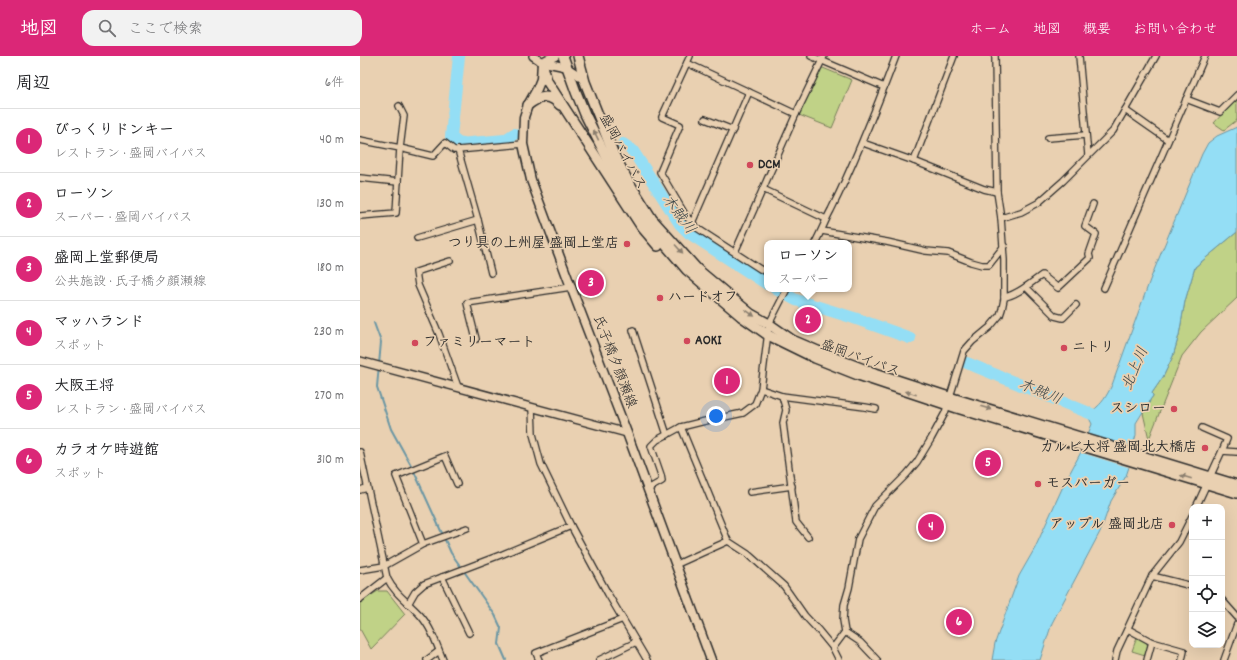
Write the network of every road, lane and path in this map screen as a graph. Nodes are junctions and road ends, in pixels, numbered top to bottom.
1 (534, 56) edge
2 (555, 56) edge
3 (563, 56) edge
4 (578, 56) edge
5 (690, 56) edge
6 (811, 56) edge
7 (896, 56) edge
8 (954, 56) edge
9 (995, 56) edge
10 (1079, 56) edge
11 (1156, 56) edge
12 (1205, 56) edge
13 (823, 58) edge
14 (542, 62) junction
15 (687, 63) junction
16 (566, 67) junction
17 (585, 82) junction
18 (884, 87) junction
19 (749, 92) junction
20 (1237, 95) edge
21 (1186, 99) junction
22 (528, 104) junction
23 (399, 106) dead end
24 (1125, 110) junction
25 (796, 114) junction
26 (571, 116) junction
27 (705, 119) dead end
28 (733, 130) junction
29 (1086, 135) junction
30 (1048, 138) dead end
31 (360, 140) edge
32 (1168, 140) junction
33 (863, 143) junction
34 (524, 144) junction
35 (400, 148) junction
36 (458, 150) junction
37 (1088, 155) junction
38 (914, 161) junction
39 (360, 178) edge
40 (398, 182) junction
41 (763, 189) junction
42 (996, 192) junction
43 (1093, 204) dead end
44 (360, 216) edge
45 (1001, 218) junction
46 (826, 219) junction
47 (478, 220) junction
48 (692, 223) junction
49 (822, 231) junction
50 (417, 238) dead end
51 (817, 240) edge
52 (1004, 246) junction
53 (735, 252) junction
54 (450, 262) dead end
55 (764, 270) edge
56 (491, 274) dead end
57 (570, 287) junction
58 (1026, 287) junction
59 (1104, 288) dead end
60 (786, 292) edge
61 (1004, 297) junction
62 (1076, 305) dead end
63 (741, 316) junction
64 (769, 324) junction
65 (633, 330) dead end
66 (768, 335) junction
67 (476, 339) dead end
68 (360, 361) edge
69 (458, 387) junction
70 (761, 390) junction
71 (782, 396) junction
72 (948, 401) junction
73 (532, 408) junction
74 (876, 409) dead end
75 (681, 427) junction
76 (1202, 428) dead end
77 (627, 433) junction
78 (667, 435) junction
79 (1222, 451) junction
80 (360, 452) edge
81 (1237, 452) edge
82 (1209, 480) junction
83 (457, 484) dead end
84 (1237, 485) edge
85 (792, 486) junction
86 (367, 488) junction
87 (648, 489) junction
88 (360, 490) edge
89 (750, 492) dead end
90 (1237, 493) edge
91 (1197, 504) edge
92 (1189, 522) edge
93 (571, 526) junction
94 (467, 528) dead end
95 (808, 537) dead end
96 (728, 541) junction
97 (423, 544) junction
98 (675, 565) junction
99 (384, 566) junction
100 (360, 570) edge
101 (1152, 576) junction
102 (442, 577) junction
103 (387, 578) junction
104 (1189, 585) edge
105 (360, 599) edge
106 (1225, 603) edge
107 (408, 604) junction
108 (1237, 617) edge
109 (623, 619) junction
110 (1237, 624) edge
111 (1128, 629) junction
112 (845, 632) junction
113 (469, 633) dead end
114 (636, 642) junction
115 (1152, 642) junction
116 (833, 648) junction
117 (439, 651) junction
118 (427, 660) edge
119 (443, 660) edge
120 (539, 660) edge
121 (599, 660) edge
122 (647, 660) edge
123 (711, 660) edge
124 (838, 660) edge
125 (877, 660) edge
126 (1115, 660) edge
127 (1147, 660) edge
128 (1182, 660) edge
129 (1224, 660) edge

1 - 14 street
2 - 14 main road
3 - 16 highway, 盛岡バイパス
4 - 17 highway, 盛岡バイパス
5 - 15 street
6 - 13 street
7 - 18 street
8 - 38 street
9 - 42 street
10 - 29 street
11 - 24 street
12 - 21 street
13 - 18 street
13 - 25 street
14 - 16 street
14 - 22 main road, 氏子橋夕顔瀬線
14 - 26 highway
15 - 19 street
15 - 48 street
16 - 17 street
63 -> 16 highway, 盛岡バイパス
17 -> 64 highway, 盛岡バイパス
18 - 33 street
19 - 25 street
19 - 28 street
20 - 21 street
21 - 32 street
22 - 26 highway
22 - 34 main road, 氏子橋夕顔瀬線
23 - 35 street
24 - 32 street
24 - 37 street
25 - 41 street
26 - 63 highway
27 - 28 street
28 - 48 street
29 - 30 street
29 - 37 street
31 - 35 street
32 - 59 street
33 - 38 street
33 - 46 street
34 - 36 street
34 - 57 main road, 氏子橋夕顔瀬線
35 - 36 street
35 - 40 street
36 - 47 street
37 - 45 street
38 - 42 street
39 - 40 street
40 - 44 street
41 - 46 street
41 - 53 street
42 - 45 street
43 - 58 street
45 - 52 street
46 - 49 street
47 - 50 street
47 - 56 street
48 - 53 street
49 - 51 street
49 - 52 street
52 - 61 street
53 - 55 street
54 - 69 street
57 - 67 street
57 - 77 main road, 氏子橋夕顔瀬線
58 - 61 street
58 - 62 street
60 - 64 street
61 - 72 street
63 - 66 highway, 盛岡バイパス
64 - 66 street
64 - 72 highway, 盛岡バイパス
65 - 78 street
66 - 70 street
72 -> 66 highway, 盛岡バイパス
68 - 69 street
69 - 73 street
70 - 71 street
70 - 75 street
71 - 74 street
71 - 85 street
72 - 82 highway, 盛岡バイパス
72 - 112 street
73 - 77 street
73 - 93 street
75 - 78 street
75 - 96 street
76 - 79 street
77 - 87 main road, 氏子橋夕顔瀬線
78 - 87 street
79 - 81 street
79 - 82 street
80 - 86 street
82 - 84 highway, 盛岡バイパス
82 - 90 highway, 盛岡バイパス
82 - 91 street
83 - 97 street
85 - 89 street
85 - 95 street
86 - 88 street
86 - 99 street
87 - 98 main road, 氏子橋夕顔瀬線
92 - 101 street
93 - 102 street
93 - 109 street
94 - 97 street
96 - 98 street
96 - 116 street
97 - 99 street
98 - 123 main road, 氏子橋夕顔瀬線
99 - 100 street
99 - 103 street
101 - 104 street
101 - 111 street
102 - 107 street
102 - 113 street
103 - 105 street
103 - 107 street
106 - 108 street
107 - 117 street
109 - 114 street
109 - 120 street
110 - 129 street
111 - 115 street
111 - 126 street
112 - 116 street
112 - 125 street
114 - 121 street
114 - 122 street
115 - 127 street
115 - 128 street
116 - 124 street
117 - 118 street
117 - 119 street

